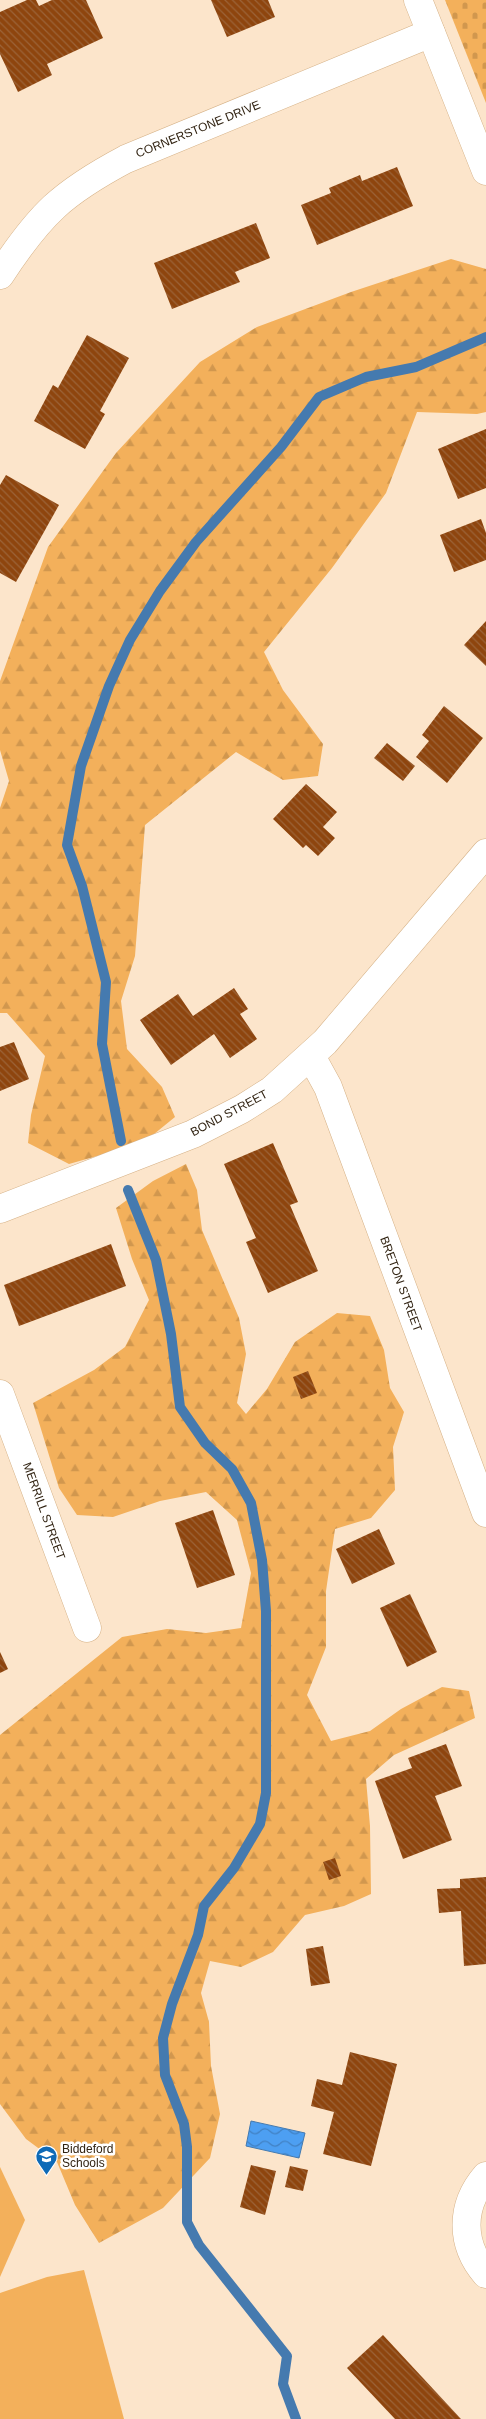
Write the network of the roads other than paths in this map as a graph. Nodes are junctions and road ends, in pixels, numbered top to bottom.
1 (418, 0) edge
2 (431, 33) junction
3 (486, 172) edge
4 (0, 274) edge
5 (486, 853) edge
6 (311, 1056) junction
7 (0, 1209) edge
8 (0, 1394) edge
9 (486, 1513) edge
10 (87, 1628) dead end
11 (486, 2176) edge
12 (486, 2274) edge

1 - 2 street
2 - 3 street
2 - 4 street, CORNERSTONE DRIVE
5 - 6 street, BOND STREET
6 - 7 street, BOND STREET
6 - 9 street, BRETON STREET
8 - 10 street, MERRILL STREET
11 - 12 street

